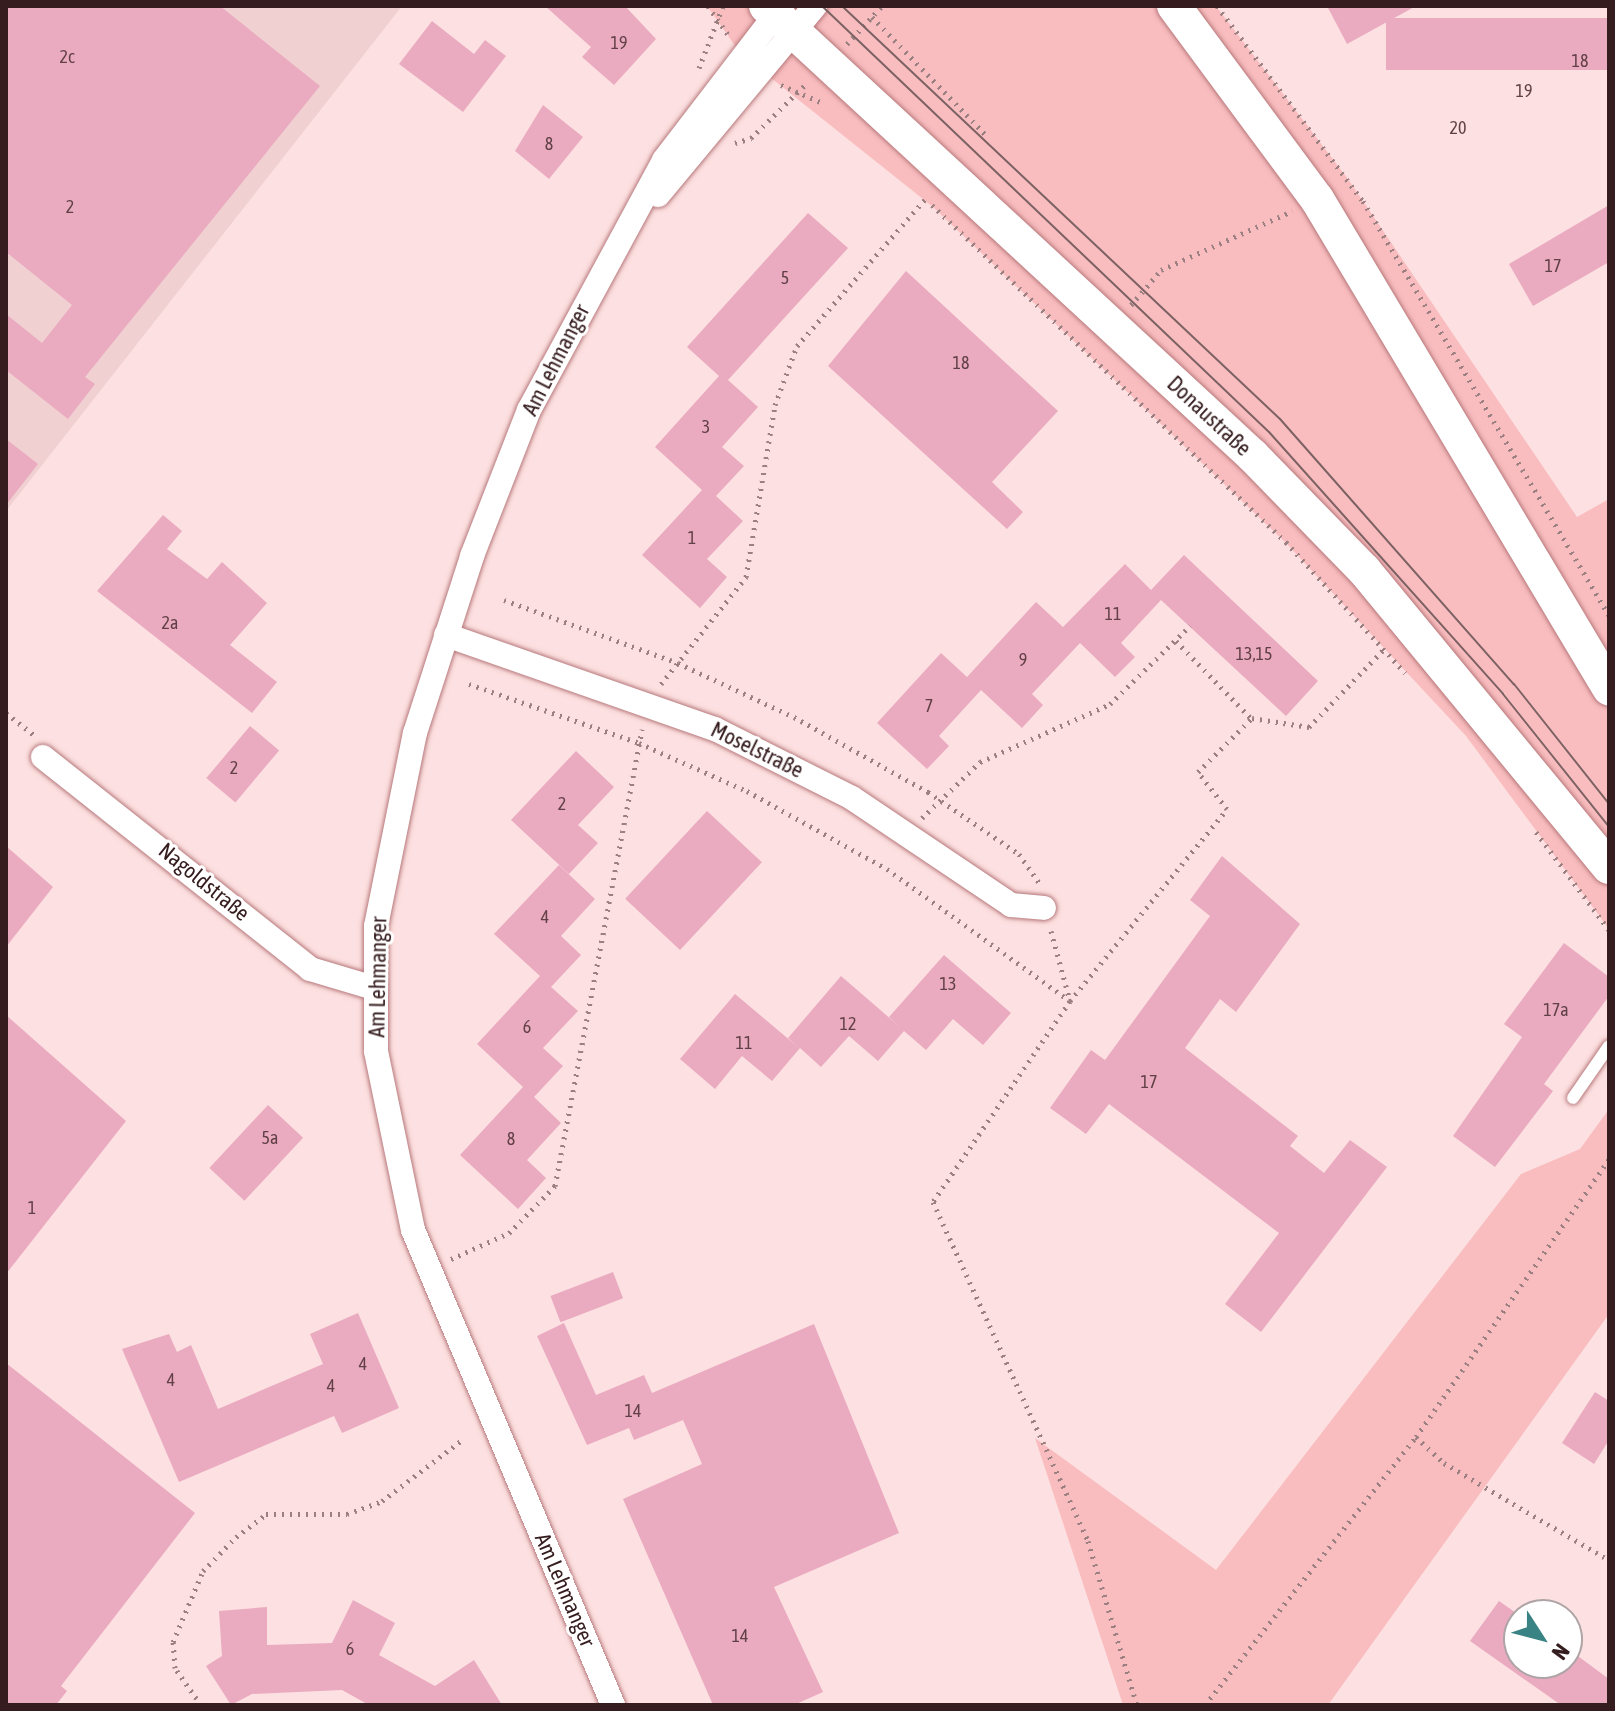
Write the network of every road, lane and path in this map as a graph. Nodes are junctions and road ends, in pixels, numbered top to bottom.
1 (708, 6) edge
2 (723, 6) edge
3 (882, 6) edge
4 (1174, 6) edge
5 (1217, 6) edge
6 (786, 12) edge
7 (872, 17) junction
8 (720, 22) junction
9 (750, 62) junction
10 (830, 64) junction
11 (692, 83) dead end
12 (794, 94) junction
13 (831, 110) dead end
14 (987, 136) dead end
15 (688, 158) junction
16 (1348, 179) junction
17 (916, 188) dead end
18 (1317, 199) junction
19 (614, 250) junction
20 (1113, 325) junction
21 (1088, 356) junction
22 (504, 600) dead end
23 (1609, 615) edge
24 (1190, 626) dead end
25 (446, 635) junction
26 (1176, 641) junction
27 (1383, 650) junction
28 (1414, 682) dead end
29 (1609, 688) edge
30 (1252, 718) junction
31 (43, 757) dead end
32 (1198, 772) dead end
33 (938, 799) junction
34 (1529, 822) dead end
35 (909, 834) junction
36 (1609, 867) edge
37 (887, 869) dead end
38 (1044, 908) junction
39 (1609, 930) edge
40 (374, 988) junction
41 (1609, 1046) edge
42 (1573, 1098) dead end
43 (1609, 1159) edge
44 (1416, 1437) junction
45 (462, 1440) dead end
46 (1609, 1560) edge
47 (201, 1705) edge
48 (613, 1705) edge
49 (1137, 1705) edge
50 (1205, 1705) edge

1 - 8 path
2 - 8 path
3 - 7 path
4 - 18 main road
5 - 16 path
6 - 9 street, Am Lehmanger
6 - 10 main road, Donaustraße
7 - 10 path
7 - 14 path
8 - 9 path
8 - 11 path
9 - 12 path
9 - 15 street, Am Lehmanger
9 - 19 street, Am Lehmanger
10 - 12 path
10 - 20 main road, Donaustraße
12 - 13 path
12 - 15 path
15 - 19 street, Am Lehmanger
16 - 18 path
16 - 23 path
17 - 21 path
18 - 20 path
18 - 29 main road
19 - 25 street, Am Lehmanger
20 - 21 path
20 - 36 main road, Donaustraße
21 - 27 path
22 - 33 path
24 - 26 path
25 - 35 street, Moselstraße
25 - 40 street, Am Lehmanger
26 - 30 path
26 - 33 path
27 - 28 path
27 - 30 path
30 - 32 path
31 - 40 street, Nagoldstraße
33 - 35 path
33 - 38 path
34 - 39 path
35 - 37 path
35 - 38 street, Moselstraße
38 - 49 path
40 - 48 street, Am Lehmanger
41 - 42 lane
43 - 44 path
44 - 46 path
44 - 50 path
45 - 47 path

